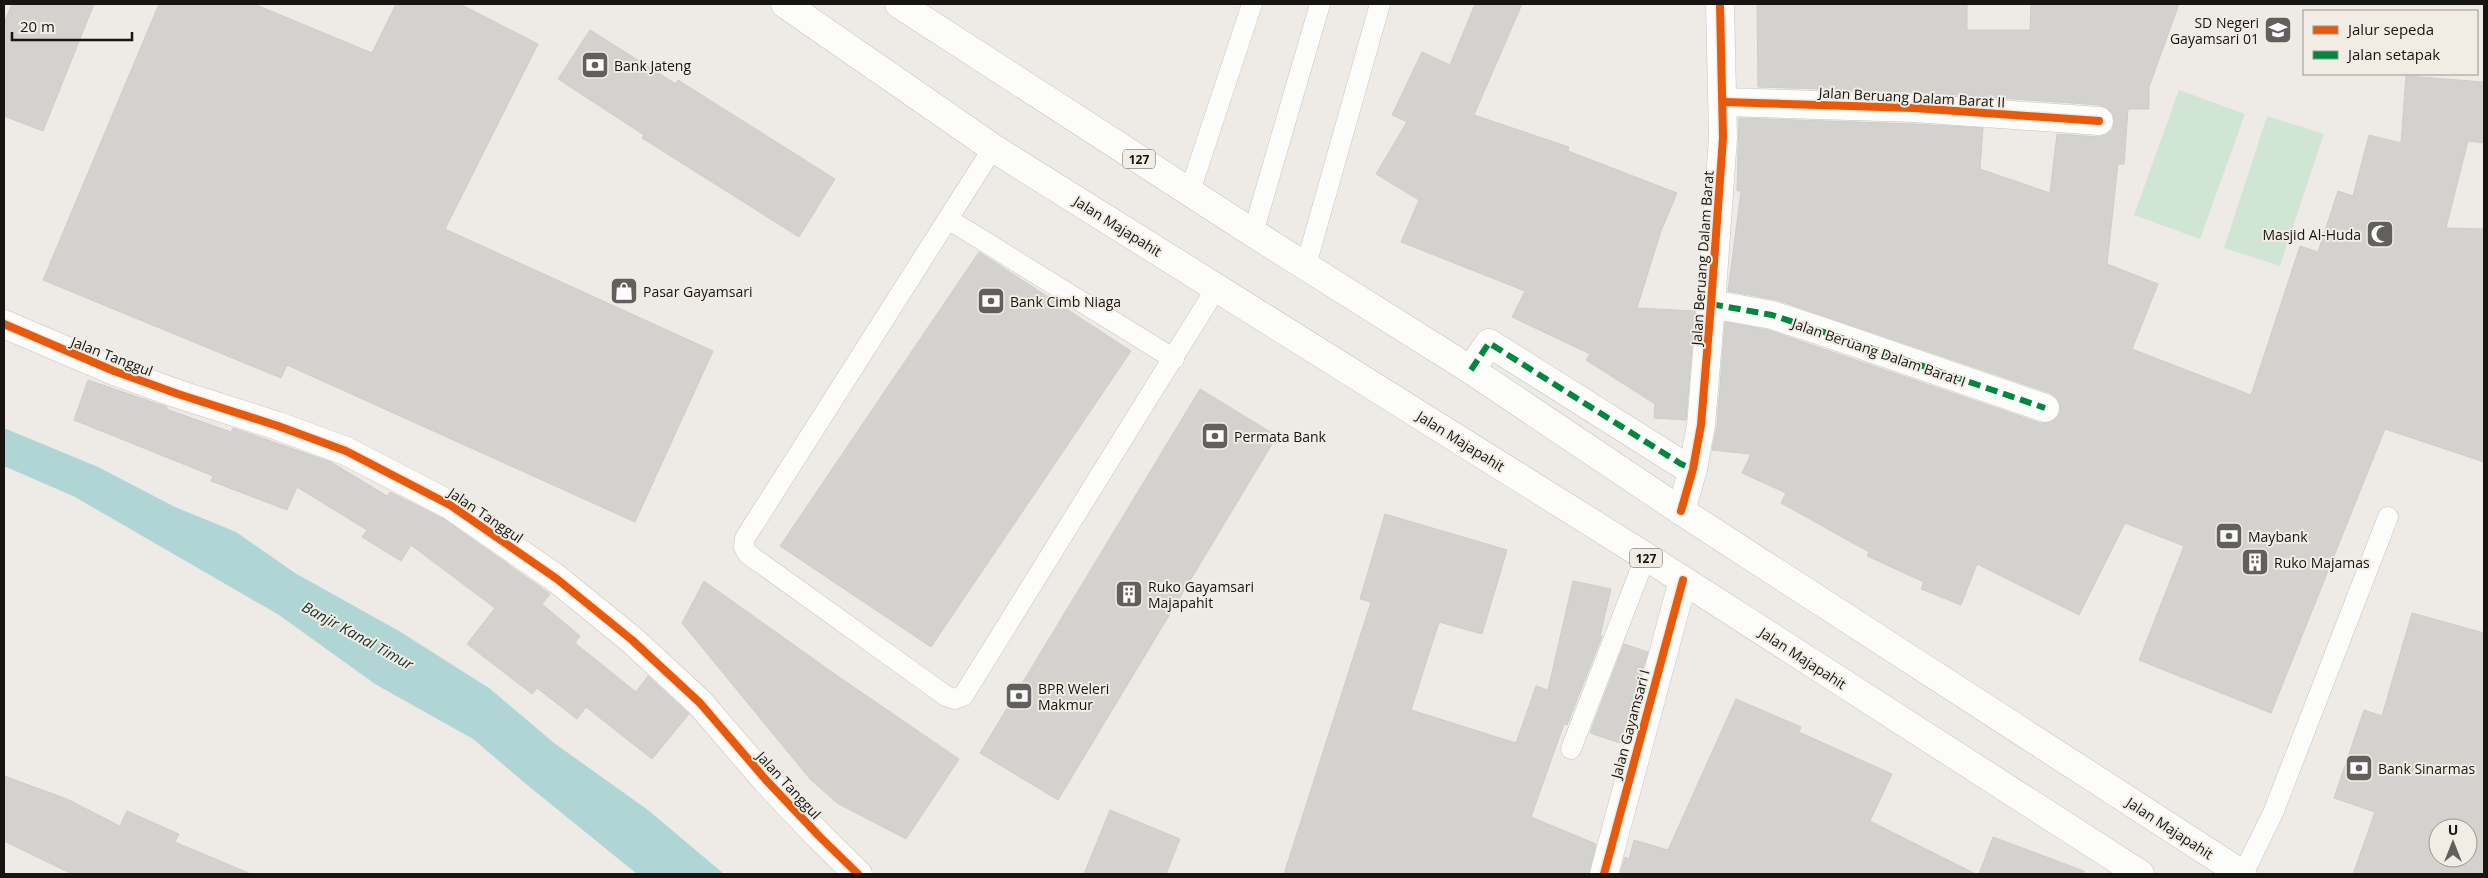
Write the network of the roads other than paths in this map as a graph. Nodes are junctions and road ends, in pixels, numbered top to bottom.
1 (785, 4) edge
2 (899, 4) edge
3 (1252, 4) edge
4 (1320, 4) edge
5 (1380, 4) edge
6 (1720, 4) edge
7 (1724, 102) junction
8 (2099, 121) dead end
9 (993, 148) junction
10 (1190, 192) junction
11 (948, 219) junction
12 (1253, 233) junction
13 (1306, 265) junction
14 (1217, 287) junction
15 (1711, 304) junction
16 (4, 324) edge
17 (1174, 359) junction
18 (1471, 370) junction
19 (2045, 408) dead end
20 (1693, 469) junction
21 (1681, 511) junction
22 (2388, 517) dead end
23 (1645, 558) junction
24 (1683, 580) junction
25 (1572, 749) dead end
26 (858, 874) edge
27 (1604, 874) edge
28 (2140, 874) edge
29 (2243, 874) edge

1 - 9 main road, Jalan Majapahit / 127
2 - 10 main road, Jalan Majapahit / 127
3 - 10 lane
4 - 12 lane
5 - 13 lane
6 - 7 main road, Jalan Beruang Dalam Barat
7 - 8 main road, Jalan Beruang Dalam Barat II
7 - 15 main road, Jalan Beruang Dalam Barat
9 - 11 lane
9 - 14 main road, Jalan Majapahit / 127
10 - 12 main road, Jalan Majapahit / 127
11 - 17 lane
11 - 17 lane
12 - 13 main road, Jalan Majapahit / 127
13 - 18 main road, Jalan Majapahit / 127
14 - 17 lane
14 - 23 main road, Jalan Majapahit / 127
15 - 19 main road, Jalan Beruang Dalam Barat I
15 - 20 main road, Jalan Beruang Dalam Barat
16 - 26 main road, Jalan Tanggul
18 - 20 main road
18 - 21 main road, Jalan Majapahit / 127
20 - 21 main road, Jalan Beruang Dalam Barat
21 - 29 main road, Jalan Majapahit / 127
22 - 29 lane
23 - 24 main road, Jalan Majapahit / 127
23 - 25 lane
24 - 27 main road, Jalan Gayamsari I
24 - 28 main road, Jalan Majapahit / 127

